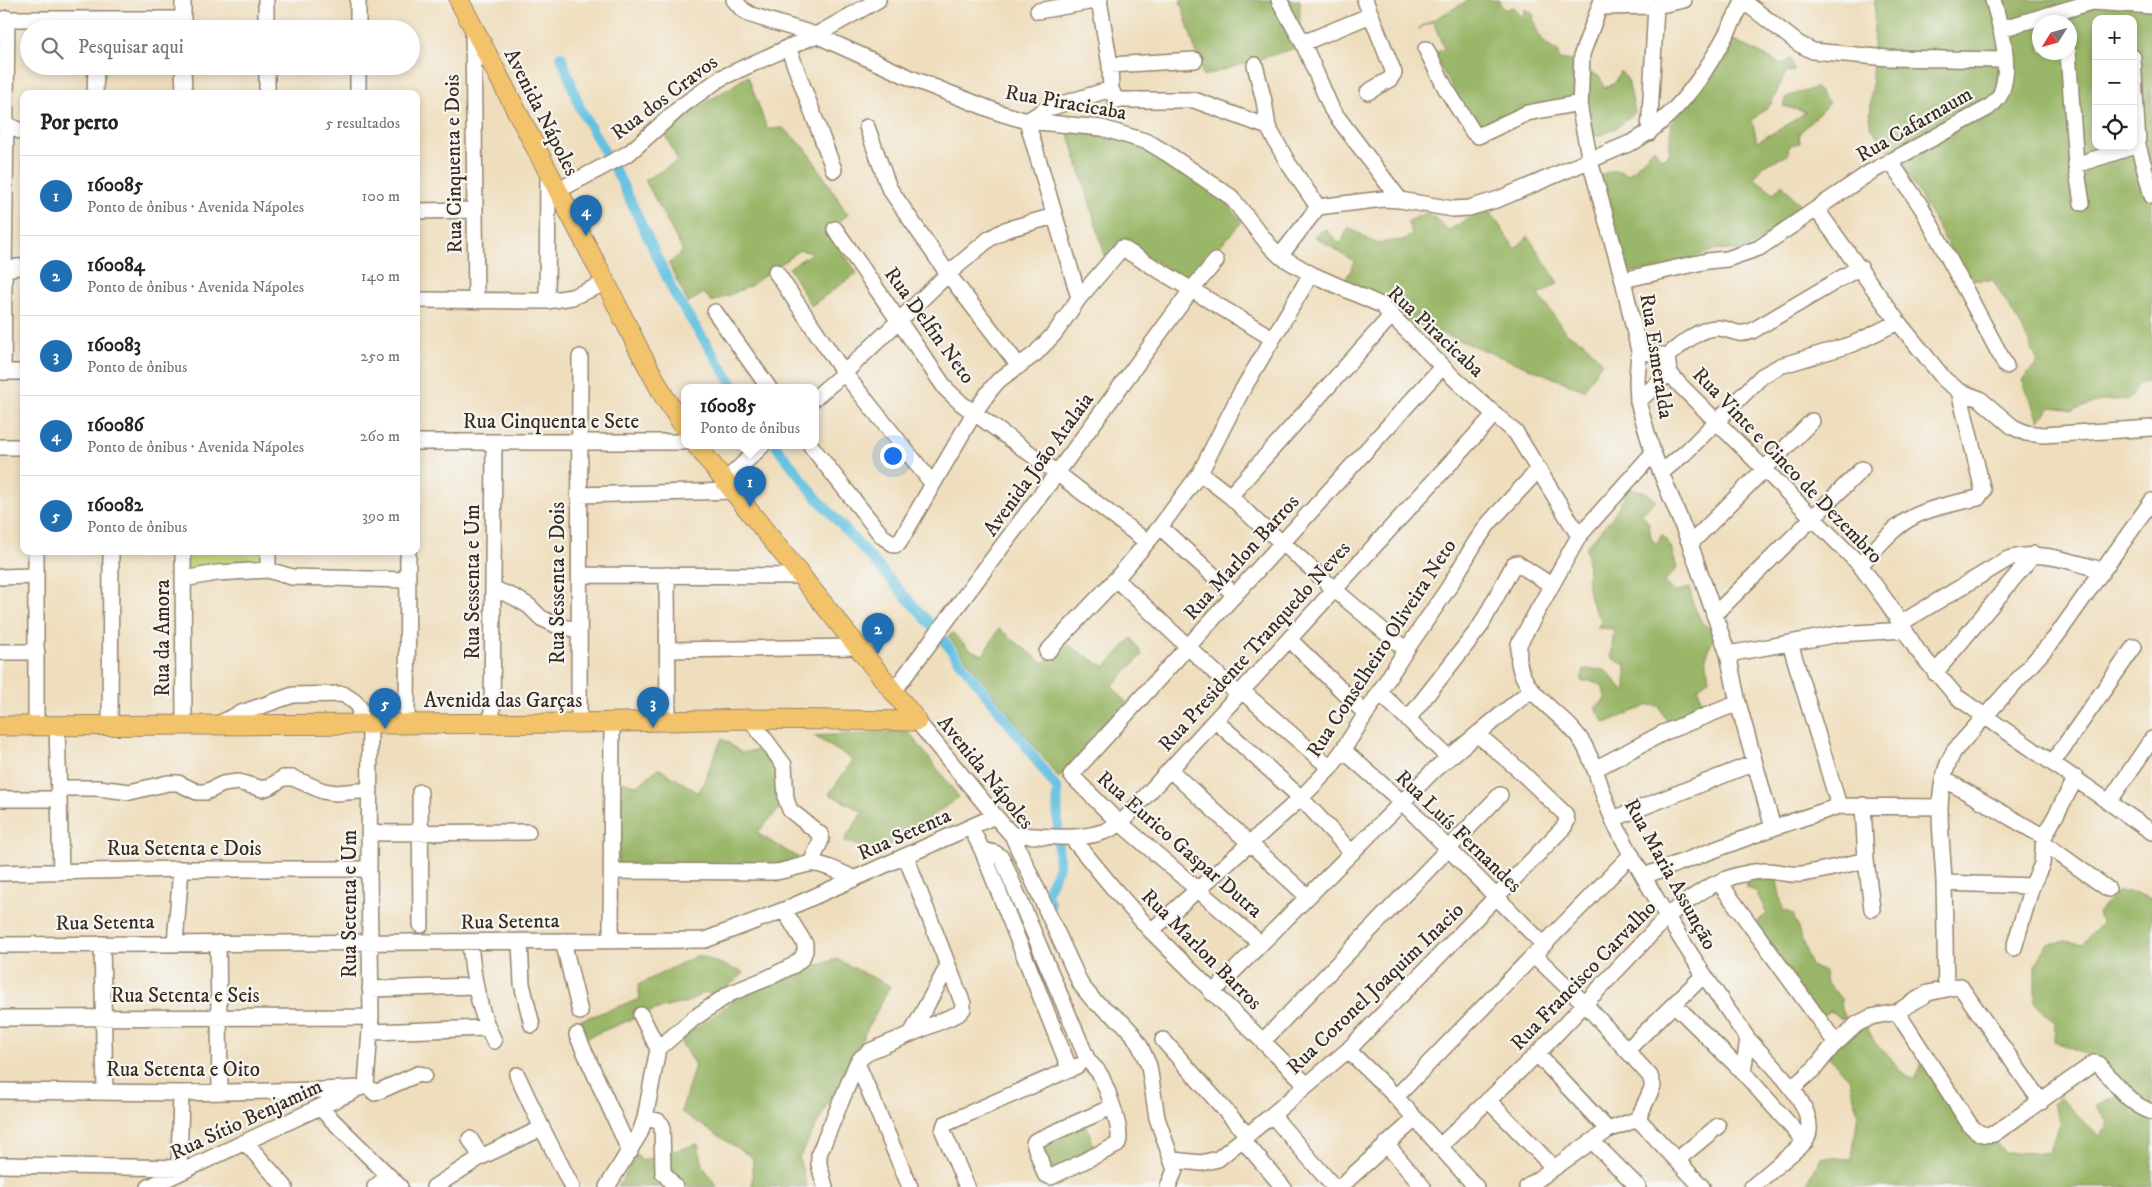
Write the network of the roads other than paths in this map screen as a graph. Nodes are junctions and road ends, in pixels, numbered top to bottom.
1 (183, 0) edge
2 (266, 0) edge
3 (358, 0) edge
4 (459, 0) edge
5 (734, 0) edge
6 (878, 0) edge
7 (1099, 0) edge
8 (1279, 0) edge
9 (1365, 0) edge
10 (1684, 0) edge
11 (1743, 0) edge
12 (1994, 0) edge
13 (2092, 1) edge
14 (1601, 4) edge
15 (1656, 6) junction
16 (2152, 6) edge
17 (1038, 10) dead end
18 (2131, 12) edge
19 (1371, 15) junction
20 (2067, 15) edge
21 (3, 18) edge
22 (35, 20) edge
23 (183, 20) edge
24 (266, 20) edge
25 (358, 20) edge
26 (2032, 23) edge
27 (473, 27) junction
28 (2001, 29) junction
29 (816, 35) junction
30 (1303, 43) junction
31 (788, 47) junction
32 (1426, 48) dead end
33 (1196, 60) dead end
34 (2004, 60) junction
35 (2069, 60) edge
36 (2133, 60) edge
37 (1110, 65) junction
38 (1254, 65) dead end
39 (96, 75) edge
40 (183, 75) edge
41 (266, 75) edge
42 (358, 75) edge
43 (95, 90) edge
44 (184, 90) edge
45 (267, 90) edge
46 (358, 90) edge
47 (1368, 92) dead end
48 (1112, 93) junction
49 (1580, 103) junction
50 (1027, 121) junction
51 (3, 123) edge
52 (867, 127) dead end
53 (1268, 127) junction
54 (20, 131) edge
55 (1649, 133) junction
56 (2138, 145) junction
57 (1590, 161) junction
58 (1890, 161) junction
59 (2076, 165) junction
60 (3, 166) edge
61 (834, 170) dead end
62 (548, 173) junction
63 (557, 191) junction
64 (2152, 196) edge
65 (1400, 200) junction
66 (2082, 203) dead end
67 (1318, 207) junction
68 (474, 210) junction
69 (1817, 210) junction
70 (420, 211) edge
71 (1054, 216) junction
72 (835, 229) dead end
73 (1280, 256) junction
74 (1216, 261) dead end
75 (20, 267) edge
76 (1860, 267) junction
77 (2, 270) edge
78 (776, 272) dead end
79 (948, 274) junction
80 (1311, 274) junction
81 (1623, 280) junction
82 (606, 283) junction
83 (1192, 289) junction
84 (1079, 298) junction
85 (420, 300) edge
86 (476, 300) junction
87 (547, 301) junction
88 (715, 312) dead end
89 (1392, 316) junction
90 (898, 322) junction
91 (1898, 322) junction
92 (1272, 338) junction
93 (1639, 351) junction
94 (1667, 356) junction
95 (580, 357) dead end
96 (1019, 366) junction
97 (2006, 366) dead end
98 (1442, 367) junction
99 (2, 372) edge
100 (20, 372) edge
101 (1670, 372) junction
102 (844, 373) junction
103 (766, 384) edge
104 (1958, 391) junction
105 (819, 395) edge
106 (1638, 402) junction
107 (974, 413) junction
108 (1495, 414) junction
109 (1812, 421) dead end
110 (681, 422) edge
111 (1717, 422) junction
112 (2152, 428) edge
113 (420, 442) edge
114 (681, 442) edge
115 (494, 443) junction
116 (578, 443) junction
117 (20, 447) edge
118 (0, 448) edge
119 (699, 449) edge
120 (760, 449) edge
121 (813, 449) edge
122 (1653, 453) junction
123 (1764, 468) junction
124 (1539, 469) junction
125 (1862, 469) dead end
126 (1662, 472) junction
127 (1057, 473) junction
128 (1200, 474) junction
129 (932, 483) junction
130 (729, 486) junction
131 (578, 495) junction
132 (1230, 496) junction
133 (2152, 501) edge
134 (1813, 516) junction
135 (1160, 527) junction
136 (1580, 536) junction
137 (1147, 542) junction
138 (1284, 543) junction
139 (1690, 544) junction
140 (2034, 554) junction
141 (36, 555) edge
142 (111, 555) edge
143 (183, 555) edge
144 (268, 555) edge
145 (408, 555) edge
146 (1860, 565) junction
147 (268, 570) junction
148 (2102, 570) junction
149 (580, 575) junction
150 (667, 575) junction
151 (36, 576) junction
152 (802, 576) junction
153 (0, 577) edge
154 (183, 579) junction
155 (1116, 579) junction
156 (408, 580) junction
157 (1551, 585) junction
158 (494, 589) junction
159 (1335, 590) junction
160 (1235, 594) junction
161 (1714, 615) junction
162 (1903, 626) junction
163 (579, 630) junction
164 (1289, 639) junction
165 (1790, 643) junction
166 (1189, 646) junction
167 (858, 647) junction
168 (2134, 647) dead end
169 (668, 650) junction
170 (1406, 650) junction
171 (0, 652) edge
172 (37, 652) junction
173 (1047, 652) dead end
174 (1728, 654) junction
175 (1935, 672) junction
176 (1531, 690) junction
177 (893, 692) junction
178 (1379, 692) junction
179 (1241, 693) junction
180 (1738, 703) junction
181 (1365, 713) junction
182 (1984, 717) junction
183 (750, 719) junction
184 (1408, 719) junction
185 (917, 721) junction
186 (1216, 721) junction
187 (492, 722) junction
188 (612, 722) junction
189 (668, 722) junction
190 (365, 723) junction
191 (407, 723) junction
192 (579, 723) junction
193 (184, 724) junction
194 (218, 724) junction
195 (36, 725) junction
196 (110, 725) junction
197 (0, 726) edge
198 (58, 726) junction
199 (1477, 734) junction
200 (2150, 748) edge
201 (1343, 750) junction
202 (1448, 757) junction
203 (2053, 762) junction
204 (1754, 763) junction
205 (1330, 768) junction
206 (1595, 769) junction
207 (1170, 770) junction
208 (1071, 775) joint
209 (1944, 778) junction
210 (2076, 778) junction
211 (370, 790) junction
212 (420, 792) dead end
213 (59, 793) junction
214 (1500, 795) dead end
215 (1301, 798) junction
216 (0, 799) edge
217 (2109, 802) junction
218 (1403, 803) junction
219 (1863, 805) junction
220 (1839, 806) junction
221 (1940, 807) junction
222 (994, 816) junction
223 (1613, 819) junction
224 (1121, 823) junction
225 (971, 828) junction
226 (1773, 828) junction
227 (528, 832) dead end
228 (2152, 832) edge
229 (369, 833) junction
230 (420, 833) junction
231 (1012, 835) junction
232 (1072, 838) junction
233 (2044, 840) junction
234 (1251, 843) junction
235 (982, 850) junction
236 (1449, 850) junction
237 (1352, 853) junction
238 (1631, 855) junction
239 (906, 857) junction
240 (1866, 860) junction
241 (811, 863) junction
242 (181, 869) junction
243 (369, 870) junction
244 (61, 871) junction
245 (613, 872) junction
246 (0, 873) edge
247 (1644, 876) junction
248 (855, 879) junction
249 (1719, 882) junction
250 (1944, 883) junction
251 (2032, 886) junction
252 (1198, 889) junction
253 (2108, 889) dead end
254 (1308, 897) junction
255 (1497, 898) junction
256 (1872, 909) dead end
257 (784, 910) junction
258 (1668, 916) junction
259 (421, 925) dead end
260 (1151, 931) junction
261 (563, 941) junction
262 (611, 941) junction
263 (218, 942) junction
264 (520, 942) junction
265 (175, 943) junction
266 (369, 943) junction
267 (470, 943) junction
268 (102, 944) junction
269 (1262, 944) junction
270 (0, 945) edge
271 (2014, 948) dead end
272 (1539, 950) junction
273 (948, 966) junction
274 (1703, 976) junction
275 (476, 986) junction
276 (1946, 988) junction
277 (370, 989) junction
278 (1212, 993) junction
279 (1585, 1004) junction
280 (1674, 1004) junction
281 (580, 1012) dead end
282 (1897, 1012) junction
283 (640, 1015) dead end
284 (102, 1016) junction
285 (219, 1016) junction
286 (371, 1016) junction
287 (0, 1018) edge
288 (532, 1025) dead end
289 (371, 1032) junction
290 (911, 1034) junction
291 (577, 1035) dead end
292 (1748, 1039) junction
293 (1163, 1040) dead end
294 (1263, 1041) junction
295 (1836, 1043) junction
296 (658, 1049) junction
297 (1348, 1050) junction
298 (1627, 1050) junction
299 (1537, 1054) junction
300 (1088, 1061) junction
301 (857, 1063) junction
302 (1070, 1070) junction
303 (1743, 1072) junction
304 (424, 1075) dead end
305 (518, 1075) dead end
306 (1307, 1085) junction
307 (363, 1086) junction
308 (1792, 1088) junction
309 (0, 1090) edge
310 (220, 1090) junction
311 (105, 1091) junction
312 (181, 1092) junction
313 (1396, 1097) junction
314 (1488, 1100) junction
315 (2041, 1102) junction
316 (1112, 1107) junction
317 (320, 1108) junction
318 (2152, 1112) edge
319 (1272, 1115) junction
320 (645, 1118) junction
321 (1415, 1119) junction
322 (1638, 1119) junction
323 (1718, 1126) dead end
324 (542, 1128) junction
325 (1608, 1130) junction
326 (1244, 1137) junction
327 (1801, 1137) junction
328 (470, 1139) dead end
329 (1592, 1141) junction
330 (245, 1142) junction
331 (1386, 1144) junction
332 (1439, 1147) junction
333 (630, 1152) junction
334 (481, 1157) junction
335 (1173, 1160) junction
336 (1677, 1160) junction
337 (0, 1165) edge
338 (185, 1168) junction
339 (1554, 1168) junction
340 (389, 1176) junction
341 (170, 1183) edge
342 (1630, 1185) edge
343 (149, 1187) edge
344 (285, 1187) edge
345 (375, 1187) edge
346 (400, 1187) edge
347 (434, 1187) edge
348 (572, 1187) edge
349 (607, 1187) edge
350 (675, 1187) edge
351 (825, 1187) edge
352 (910, 1187) edge
353 (966, 1187) edge
354 (1168, 1187) edge
355 (1283, 1187) edge
356 (1334, 1187) edge
357 (1340, 1187) edge
358 (1423, 1187) edge
359 (1476, 1187) edge
360 (1527, 1187) edge
361 (1702, 1187) edge
362 (1752, 1187) edge

1 - 23 street
2 - 24 street
3 - 25 street
4 - 27 main road, Avenida Nápoles
5 - 29 street, Rua Piracicaba
6 - 29 street, Rua dos Cravos
7 - 17 street
7 - 37 street
8 - 30 street
9 - 19 street
10 - 15 street
11 - 34 street
11 - 55 street
12 - 28 street, Rua Cafarnaum
13 - 18 street
13 - 20 street
14 - 15 street
14 - 49 street, Rua Esmeralda
15 - 55 street
16 - 18 street
19 - 30 street
19 - 47 street
21 - 22 street
21 - 51 street
26 - 28 street
27 - 62 main road, Avenida Nápoles
27 - 68 street, Rua Cinquenta e Dois
28 - 34 street, Rua Cafarnaum
29 - 31 street, Rua dos Cravos
29 - 50 street, Rua Piracicaba
30 - 65 street
31 - 61 street
31 - 63 street, Rua dos Cravos
32 - 49 street
33 - 37 street
34 - 58 street, Rua Cafarnaum
35 - 59 street
36 - 56 street
37 - 48 street
38 - 53 street
39 - 43 street
40 - 44 street
41 - 45 street
42 - 46 street
48 - 50 street
48 - 53 street
49 - 57 street, Rua Esmeralda
50 - 71 street
50 - 73 street, Rua Piracicaba
51 - 54 street
51 - 60 street
52 - 79 street
53 - 67 street
55 - 57 street
56 - 59 street
56 - 64 street
57 - 65 street
57 - 81 street, Rua Esmeralda
58 - 69 street, Rua Cafarnaum
58 - 97 street
59 - 66 street
60 - 77 street
62 - 63 main road, Avenida Nápoles
62 - 87 street
63 - 82 main road, Avenida Nápoles
65 - 67 street
67 - 73 street
68 - 70 street
68 - 86 street, Rua Cinquenta e Dois
69 - 76 street
69 - 81 street, Rua Cafarnaum
71 - 79 street
71 - 84 street
72 - 90 street, Rua Delfin Neto
73 - 80 street, Rua Piracicaba
74 - 83 street, Avenida João Atalaia
75 - 77 street
76 - 91 street
76 - 94 street
77 - 99 street
78 - 102 street
79 - 90 street
79 - 96 street
80 - 89 street, Rua Piracicaba
80 - 92 street
81 - 93 street, Rua Esmeralda
82 - 87 street
82 - 110 main road, Avenida Nápoles
83 - 84 street
83 - 92 street
83 - 127 street, Avenida João Atalaia
84 - 96 street
85 - 86 street
86 - 87 street
88 - 103 street
89 - 98 street, Rua Piracicaba
89 - 132 street
90 - 102 street
90 - 107 street, Rua Delfin Neto
91 - 104 street
91 - 111 street
92 - 128 street
93 - 94 street, Rua Vinte e Cinco de Dezembro
93 - 106 street, Rua Esmeralda
94 - 101 street, Rua Vinte e Cinco de Dezembro
95 - 116 street, Rua Sessenta e Dois
96 - 107 street
98 - 108 street, Rua Piracicaba
98 - 138 street, Rua Marlon Barros
99 - 100 street
101 - 106 street
101 - 111 street, Rua Vinte e Cinco de Dezembro
102 - 105 street
102 - 129 street
104 - 112 street
104 - 146 street
106 - 122 street, Rua Esmeralda
107 - 127 street, Rua Delfin Neto
107 - 129 street
108 - 124 street, Rua Piracicaba
108 - 159 street, Rua Presidente Tranquedo Neves
109 - 123 street
111 - 123 street, Rua Vinte e Cinco de Dezembro
111 - 126 street
113 - 115 street, Rua Cinquenta e Sete
114 - 116 street, Rua Cinquenta e Sete
115 - 116 street, Rua Cinquenta e Sete
115 - 158 street, Rua Sessenta e Um
116 - 131 street, Rua Sessenta e Dois
117 - 118 street
119 - 130 main road, Avenida Nápoles
120 - 130 street
121 - 129 street
122 - 126 street, Rua Esmeralda
122 - 136 street, Rua Maria Assunção
123 - 134 street, Rua Vinte e Cinco de Dezembro
123 - 139 street
124 - 136 street, Rua Piracicaba
124 - 170 street, Rua Conselheiro Oliveira Neto
125 - 134 street
126 - 139 street, Rua Esmeralda
127 - 137 street, Rua Delfin Neto
127 - 177 street, Avenida João Atalaia
128 - 132 street
128 - 135 street
130 - 131 street
130 - 152 main road, Avenida Nápoles
131 - 149 street, Rua Sessenta e Dois
132 - 138 street
133 - 148 street
134 - 146 street, Rua Vinte e Cinco de Dezembro
134 - 161 street
135 - 137 street
135 - 160 street
136 - 157 street, Rua Maria Assunção
137 - 155 street
138 - 159 street
138 - 160 street, Rua Marlon Barros
139 - 161 street, Rua Esmeralda
140 - 148 street
140 - 162 street
140 - 175 street
141 - 151 street
142 - 196 street
143 - 154 street, Rua da Amora
144 - 147 street
145 - 156 street
146 - 162 street, Rua Vinte e Cinco de Dezembro
147 - 154 street
147 - 156 street
148 - 182 street
149 - 150 street
149 - 163 street, Rua Sessenta e Dois
150 - 152 street
150 - 169 street
151 - 153 street
151 - 172 street
152 - 167 main road, Avenida Nápoles
154 - 193 street, Rua da Amora
155 - 166 street
155 - 173 street
156 - 191 street
157 - 176 street, Rua Maria Assunção
157 - 184 street
158 - 163 street
158 - 187 street, Rua Sessenta e Um
159 - 164 street, Rua Presidente Tranquedo Neves
159 - 170 street
160 - 166 street, Rua Marlon Barros
161 - 174 street, Rua Esmeralda
162 - 165 street
162 - 175 street, Rua Vinte e Cinco de Dezembro
163 - 192 street, Rua Sessenta e Dois
164 - 179 street, Rua Presidente Tranquedo Neves
164 - 181 street
165 - 174 street
165 - 220 street
166 - 179 street
166 - 208 street, Rua Marlon Barros
167 - 169 street
167 - 177 main road, Avenida Nápoles
168 - 203 street
169 - 189 street
170 - 178 street, Rua Conselheiro Oliveira Neto
171 - 172 street
172 - 195 street
174 - 180 street, Rua Esmeralda
175 - 182 street, Rua Vinte e Cinco de Dezembro
176 - 199 street
176 - 206 street, Rua Maria Assunção
177 - 185 main road, Avenida Nápoles
178 - 181 street, Rua Conselheiro Oliveira Neto
178 - 184 street
179 - 186 street, Rua Presidente Tranquedo Neves
179 - 205 street
180 - 204 street, Rua Esmeralda
180 - 206 street
181 - 201 street, Rua Conselheiro Oliveira Neto
182 - 203 street, Rua Vinte e Cinco de Dezembro
182 - 209 street
183 - 185 main road, Avenida das Garças
183 - 189 main road, Avenida das Garças
183 - 241 street
184 - 202 street
185 - 222 street, Avenida Nápoles
186 - 207 street, Rua Presidente Tranquedo Neves
186 - 215 street
187 - 191 main road, Avenida das Garças
187 - 192 main road, Avenida das Garças
188 - 189 main road, Avenida das Garças
188 - 192 main road, Avenida das Garças
188 - 245 street
190 - 191 main road, Avenida das Garças
190 - 194 main road, Avenida das Garças
190 - 194 street, Rua Setenta e Um
190 - 211 street, Rua Setenta e Um
193 - 194 main road, Avenida das Garças
193 - 196 main road, Avenida das Garças
195 - 197 main road, Avenida das Garças
195 - 198 main road, Avenida das Garças
196 - 198 main road, Avenida das Garças
198 - 213 street
199 - 202 street
199 - 255 street, Rua Coronel Joaquim Inacio
200 - 217 street
201 - 205 street, Rua Conselheiro Oliveira Neto
201 - 218 street, Rua Luís Fernandes
202 - 218 street
203 - 210 street, Rua Vinte e Cinco de Dezembro
204 - 223 street
204 - 226 street, Rua Esmeralda
205 - 215 street, Rua Conselheiro Oliveira Neto
206 - 223 street, Rua Maria Assunção
207 - 224 street, Rua Presidente Tranquedo Neves
207 - 234 street
208 - 224 street, Rua Eurico Gaspar Dutra
209 - 221 street
209 - 233 street
210 - 217 street, Rua Vinte e Cinco de Dezembro
210 - 233 street
211 - 213 street
211 - 229 street, Rua Setenta e Um
212 - 230 street
213 - 216 street
213 - 244 street
214 - 236 street, Rua Coronel Joaquim Inacio
215 - 234 street, Rua Conselheiro Oliveira Neto
215 - 237 street
217 - 228 street, Rua Vinte e Cinco de Dezembro
218 - 236 street, Rua Luís Fernandes
218 - 237 street
219 - 220 street
219 - 221 street
219 - 240 street
220 - 226 street
221 - 250 street
222 - 225 street, Rua Setenta
222 - 231 street, Avenida Nápoles
223 - 238 street, Rua Maria Assunção
224 - 232 street, Rua Presidente Tranquedo Neves
224 - 252 street, Rua Eurico Gaspar Dutra
225 - 235 street
225 - 239 street, Rua Setenta
226 - 247 street
227 - 230 street
229 - 230 street
229 - 243 street, Rua Setenta e Um
230 - 259 street
231 - 232 street, Rua Presidente Tranquedo Neves
231 - 335 street, Avenida Nápoles
232 - 260 street, Rua Marlon Barros
233 - 251 street
233 - 253 street
234 - 252 street, Rua Conselheiro Oliveira Neto
234 - 254 street
235 - 300 street
235 - 302 street
236 - 255 street, Rua Luís Fernandes
236 - 294 street, Rua Coronel Joaquim Inacio
237 - 254 street
238 - 247 street, Rua Maria Assunção
238 - 272 street
239 - 248 street, Rua Setenta
239 - 273 street
240 - 249 street, Rua Francisco Carvalho
240 - 256 street
241 - 245 street
241 - 248 street
242 - 243 street, Rua Setenta e Dois
242 - 244 street, Rua Setenta e Dois
242 - 265 street
243 - 266 street, Rua Setenta e Um
244 - 246 street, Rua Setenta e Dois
245 - 262 street
247 - 258 street, Rua Maria Assunção
248 - 257 street, Rua Setenta
249 - 258 street, Rua Francisco Carvalho
249 - 295 street
250 - 251 street
250 - 276 street
251 - 271 street
252 - 260 street, Rua Conselheiro Oliveira Neto
252 - 269 street, Rua Eurico Gaspar Dutra
254 - 269 street
255 - 272 street, Rua Luís Fernandes
255 - 297 street, Rua Coronel Joaquim Inacio
257 - 262 street, Rua Setenta
257 - 296 street
258 - 274 street, Rua Maria Assunção
258 - 279 street, Rua Francisco Carvalho
260 - 278 street, Rua Marlon Barros
261 - 262 street, Rua Setenta
261 - 264 street, Rua Setenta
261 - 281 street
263 - 265 street, Rua Setenta
263 - 266 street, Rua Setenta
263 - 285 street
264 - 267 street, Rua Setenta
264 - 288 street
265 - 268 street, Rua Setenta
266 - 267 street, Rua Setenta
266 - 277 street, Rua Setenta e Um
267 - 275 street
268 - 270 street, Rua Setenta
268 - 284 street
269 - 278 street
272 - 279 street, Rua Luís Fernandes
272 - 313 street
273 - 290 street
273 - 290 street
274 - 280 street
274 - 292 street, Rua Maria Assunção
275 - 277 street
275 - 289 street
276 - 282 street
276 - 315 street
277 - 286 street, Rua Setenta e Um
278 - 294 street, Rua Marlon Barros
279 - 298 street, Rua Luís Fernandes
279 - 299 street, Rua Francisco Carvalho
280 - 298 street
280 - 303 street
282 - 295 street
282 - 315 street
283 - 296 street
284 - 285 street, Rua Setenta e Seis
284 - 287 street, Rua Setenta e Seis
284 - 311 street
285 - 286 street, Rua Setenta e Seis
285 - 310 street
286 - 289 street, Rua Setenta e Um
289 - 307 street, Rua Setenta e Um
290 - 301 street
291 - 333 street
292 - 303 street
292 - 308 street, Rua Maria Assunção
293 - 326 street
294 - 306 street, Rua Marlon Barros
295 - 308 street
296 - 320 street
297 - 306 street, Rua Coronel Joaquim Inacio
297 - 313 street
298 - 322 street, Rua Luís Fernandes
299 - 314 street, Rua Francisco Carvalho
299 - 325 street
300 - 302 street
300 - 316 street
301 - 351 street
301 - 352 street
302 - 353 street
303 - 327 street
304 - 307 street, Rua Setenta e Oito
305 - 324 street
306 - 319 street, Rua Coronel Joaquim Inacio
307 - 310 street, Rua Setenta e Oito
307 - 317 street, Rua Sítio Benjamim
308 - 327 street, Rua Maria Assunção
309 - 311 street, Rua Setenta e Oito
310 - 312 street, Rua Setenta e Oito
311 - 312 street, Rua Setenta e Oito
312 - 338 street
313 - 321 street
314 - 332 street, Rua Francisco Carvalho
314 - 339 street
315 - 318 street
316 - 316 street
317 - 330 street, Rua Sítio Benjamim
317 - 340 street
319 - 326 street, Rua Coronel Joaquim Inacio
319 - 356 street
320 - 333 street
320 - 350 street
321 - 331 street
321 - 332 street
322 - 325 street
322 - 336 street
323 - 336 street
324 - 334 street
324 - 348 street
325 - 329 street
326 - 335 street, Rua Coronel Joaquim Inacio
326 - 355 street
327 - 362 street
328 - 334 street
329 - 339 street
329 - 342 street
330 - 338 street, Rua Sítio Benjamim
330 - 344 street
331 - 357 street
331 - 358 street
332 - 359 street
333 - 349 street
334 - 347 street
335 - 354 street
336 - 361 street
337 - 338 street
338 - 341 street, Rua Sítio Benjamim
339 - 360 street
340 - 345 street
340 - 346 street
341 - 343 street, Rua Sítio Benjamim

